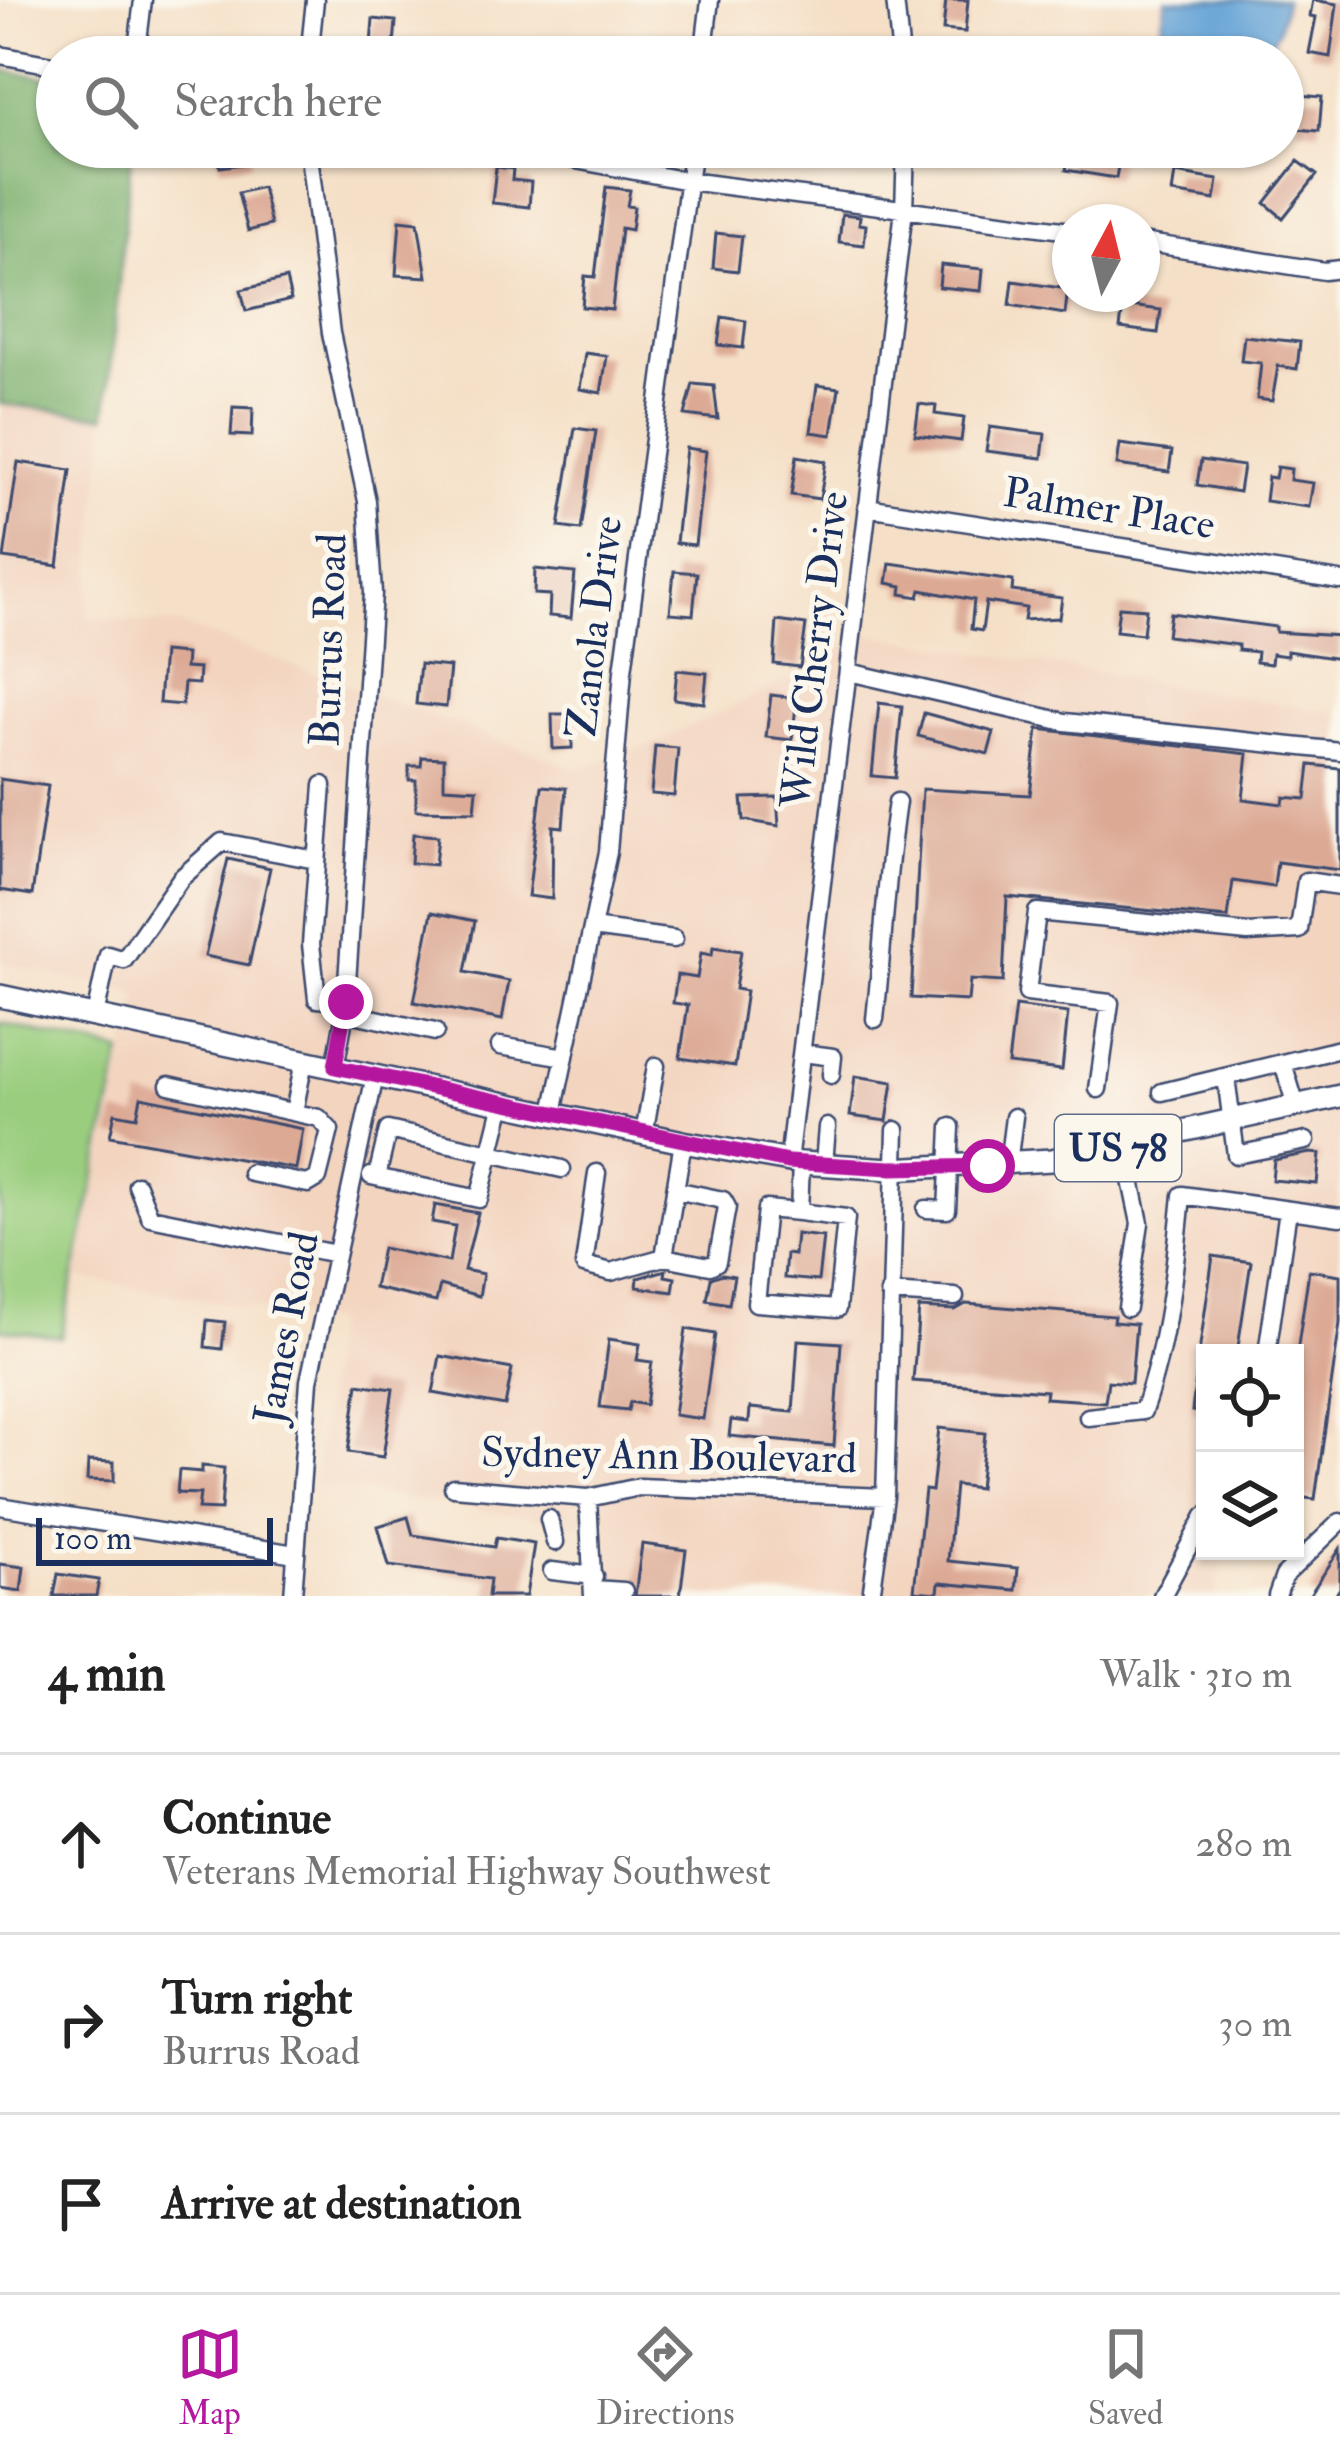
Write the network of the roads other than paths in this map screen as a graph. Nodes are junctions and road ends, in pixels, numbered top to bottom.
1 (143, 0) edge
2 (314, 0) edge
3 (710, 0) edge
4 (896, 0) edge
5 (139, 36) edge
6 (311, 36) edge
7 (706, 36) edge
8 (899, 36) edge
9 (0, 55) edge
10 (36, 62) edge
11 (311, 168) edge
12 (618, 168) edge
13 (690, 168) edge
14 (905, 168) edge
15 (688, 181) junction
16 (904, 210) junction
17 (1052, 228) edge
18 (1160, 245) edge
19 (1340, 269) edge
20 (867, 507) junction
21 (1340, 581) edge
22 (849, 672) junction
23 (1340, 751) edge
24 (323, 785) dead end
25 (897, 802) dead end
26 (316, 860) junction
27 (1340, 886) edge
28 (592, 928) junction
29 (674, 939) dead end
30 (0, 996) edge
31 (346, 1007) junction
32 (95, 1016) junction
33 (875, 1019) dead end
34 (435, 1032) dead end
35 (500, 1046) dead end
36 (1340, 1049) edge
37 (803, 1053) junction
38 (565, 1058) junction
39 (304, 1061) junction
40 (1283, 1063) junction
41 (656, 1066) dead end
42 (832, 1066) dead end
43 (335, 1067) junction
44 (375, 1076) junction
45 (1226, 1077) junction
46 (169, 1084) dead end
47 (1098, 1089) dead end
48 (1162, 1092) dead end
49 (1340, 1096) edge
50 (503, 1103) junction
51 (1296, 1106) junction
52 (294, 1112) junction
53 (554, 1113) junction
54 (1014, 1117) dead end
55 (1234, 1121) junction
56 (827, 1127) dead end
57 (951, 1127) dead end
58 (896, 1130) dead end
59 (644, 1134) junction
60 (1306, 1141) dead end
61 (683, 1142) junction
62 (1124, 1147) junction
63 (491, 1153) junction
64 (804, 1163) junction
65 (1008, 1164) junction
66 (946, 1167) junction
67 (891, 1168) junction
68 (562, 1169) dead end
69 (354, 1172) junction
70 (250, 1173) dead end
71 (597, 1173) dead end
72 (377, 1177) junction
73 (137, 1185) dead end
74 (675, 1190) junction
75 (926, 1209) dead end
76 (1288, 1210) junction
77 (799, 1212) junction
78 (1340, 1216) edge
79 (336, 1254) junction
80 (664, 1257) junction
81 (889, 1293) junction
82 (956, 1297) dead end
83 (1126, 1308) dead end
84 (1269, 1344) edge
85 (1088, 1417) dead end
86 (453, 1487) dead end
87 (885, 1497) junction
88 (588, 1498) junction
89 (0, 1506) edge
90 (549, 1519) dead end
91 (1340, 1522) edge
92 (1196, 1533) edge
93 (555, 1542) dead end
94 (295, 1554) junction
95 (552, 1571) dead end
96 (593, 1587) edge
97 (624, 1591) dead end
98 (293, 1596) edge
99 (871, 1596) edge
100 (1162, 1596) edge
101 (1276, 1596) edge

1 - 5 street
2 - 6 street
3 - 7 street
4 - 8 street
9 - 10 street
11 - 31 street, Burrus Road
12 - 15 street
13 - 15 street, Zanola Drive
14 - 16 street, Wild Cherry Drive
15 - 16 street
15 - 28 street, Zanola Drive
16 - 17 street
16 - 20 street, Wild Cherry Drive
18 - 19 street
20 - 21 street, Palmer Place
20 - 22 street, Wild Cherry Drive
22 - 23 street
22 - 37 street, Wild Cherry Drive
24 - 26 street
25 - 33 street
26 - 31 street
26 - 32 street
27 - 47 street
28 - 29 street
28 - 38 street, Zanola Drive
30 - 32 main road, US 78
31 - 34 street
31 - 43 street, Burrus Road
32 - 39 main road, US 78
35 - 38 street
36 - 40 street
37 - 42 street
37 - 64 street, Wild Cherry Drive
38 - 53 street, Zanola Drive
39 - 43 main road, US 78
39 - 52 street
40 - 45 street
40 - 51 street
41 - 59 street
43 - 44 main road, US 78
44 - 50 main road, US 78
44 - 69 street, James Road
45 - 48 street
45 - 55 street
46 - 52 street
49 - 51 main road, US 78
50 - 53 main road, US 78
50 - 63 street
51 - 55 main road, US 78
52 - 70 street
53 - 59 main road, US 78
54 - 65 street
55 - 60 street
55 - 62 main road, US 78
56 - 64 street
57 - 66 street
58 - 67 street
59 - 61 main road, US 78
61 - 64 main road, US 78
61 - 74 street
62 - 65 main road, US 78
62 - 83 street
63 - 68 street
63 - 72 street
63 - 72 street
64 - 67 main road, US 78
64 - 77 street
65 - 66 main road, US 78
66 - 67 main road, US 78
66 - 75 street
67 - 81 street
69 - 72 street
69 - 79 street, James Road
71 - 80 street
73 - 79 street
74 - 80 street
74 - 80 street
76 - 78 street
76 - 84 street
76 - 85 street
77 - 77 street
79 - 94 street, James Road
81 - 82 street
81 - 87 street
86 - 88 street, Sydney Ann Boulevard
87 - 88 street, Sydney Ann Boulevard
87 - 99 street
88 - 96 street
89 - 94 street
90 - 93 street
91 - 101 street
92 - 100 street
94 - 98 street, James Road
95 - 96 street
96 - 97 street

